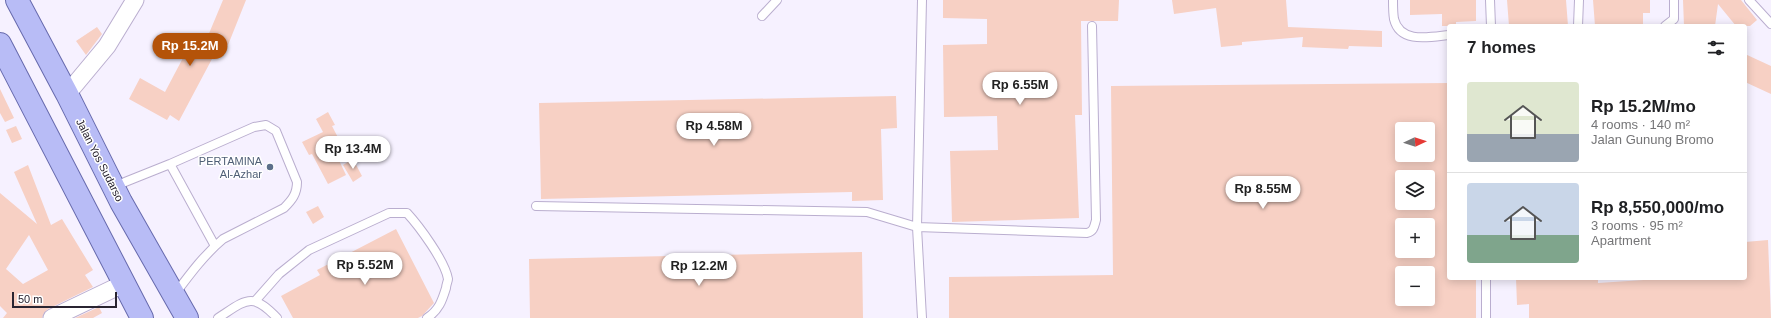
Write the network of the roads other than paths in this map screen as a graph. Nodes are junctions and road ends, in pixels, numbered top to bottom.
1 (17, 0) edge
2 (135, 0) edge
3 (777, 0) edge
4 (922, 0) edge
5 (1393, 0) edge
6 (1490, 0) edge
7 (1579, 0) edge
8 (1674, 0) edge
9 (1750, 0) edge
10 (762, 16) dead end
11 (1491, 24) edge
12 (1578, 24) edge
13 (1668, 24) edge
14 (1771, 24) edge
15 (1092, 26) dead end
16 (1447, 35) edge
17 (0, 44) edge
18 (67, 94) junction
19 (170, 164) junction
20 (114, 186) junction
21 (82, 201) junction
22 (536, 206) dead end
23 (917, 227) junction
24 (215, 246) junction
25 (1486, 280) edge
26 (123, 284) junction
27 (175, 294) junction
28 (256, 300) junction
29 (52, 318) edge
30 (142, 318) edge
31 (187, 318) edge
32 (218, 318) edge
33 (277, 318) edge
34 (427, 318) edge
35 (922, 318) edge
36 (1486, 318) edge

1 - 18 main road, Jalan Yos Sudarso
2 - 18 street
3 - 10 lane
4 - 23 lane
5 - 16 lane
6 - 11 lane
7 - 12 lane
8 - 13 lane
9 - 14 lane
15 - 23 lane
17 - 21 main road
18 - 20 main road, Jalan Yos Sudarso
19 - 20 lane
19 - 24 lane
19 - 24 lane
20 - 21 main road
20 - 27 main road, Jalan Yos Sudarso
21 - 26 main road
22 - 23 lane
23 - 35 lane
24 - 27 lane
25 - 36 lane
26 - 29 street
26 - 30 main road
27 - 31 main road, Jalan Yos Sudarso
28 - 32 lane
28 - 33 lane
28 - 34 lane

